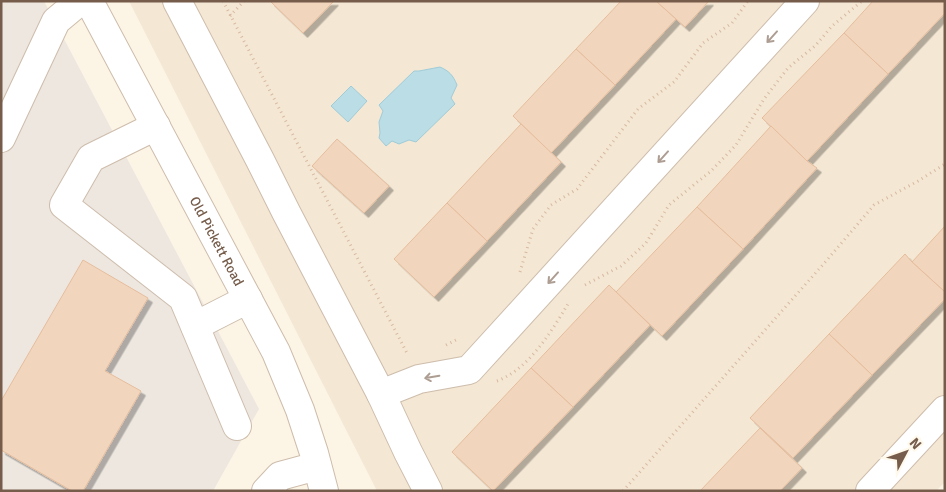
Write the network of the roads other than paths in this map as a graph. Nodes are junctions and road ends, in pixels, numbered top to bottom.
1 (80, 1) edge
2 (89, 1) edge
3 (177, 1) edge
4 (805, 1) edge
5 (156, 126) junction
6 (3, 129) edge
7 (248, 299) junction
8 (194, 326) junction
9 (381, 394) junction
10 (945, 410) edge
11 (237, 426) dead end
12 (320, 478) edge
13 (266, 491) edge
14 (428, 491) edge
15 (870, 491) edge

1 - 6 street
2 - 5 street, Old Pickett Road
3 - 9 street
4 -> 9 street
5 - 7 street, Old Pickett Road
5 - 8 street
7 - 8 street
7 - 12 street, Old Pickett Road
8 - 11 street
9 - 14 street
10 - 15 street
12 - 13 street

